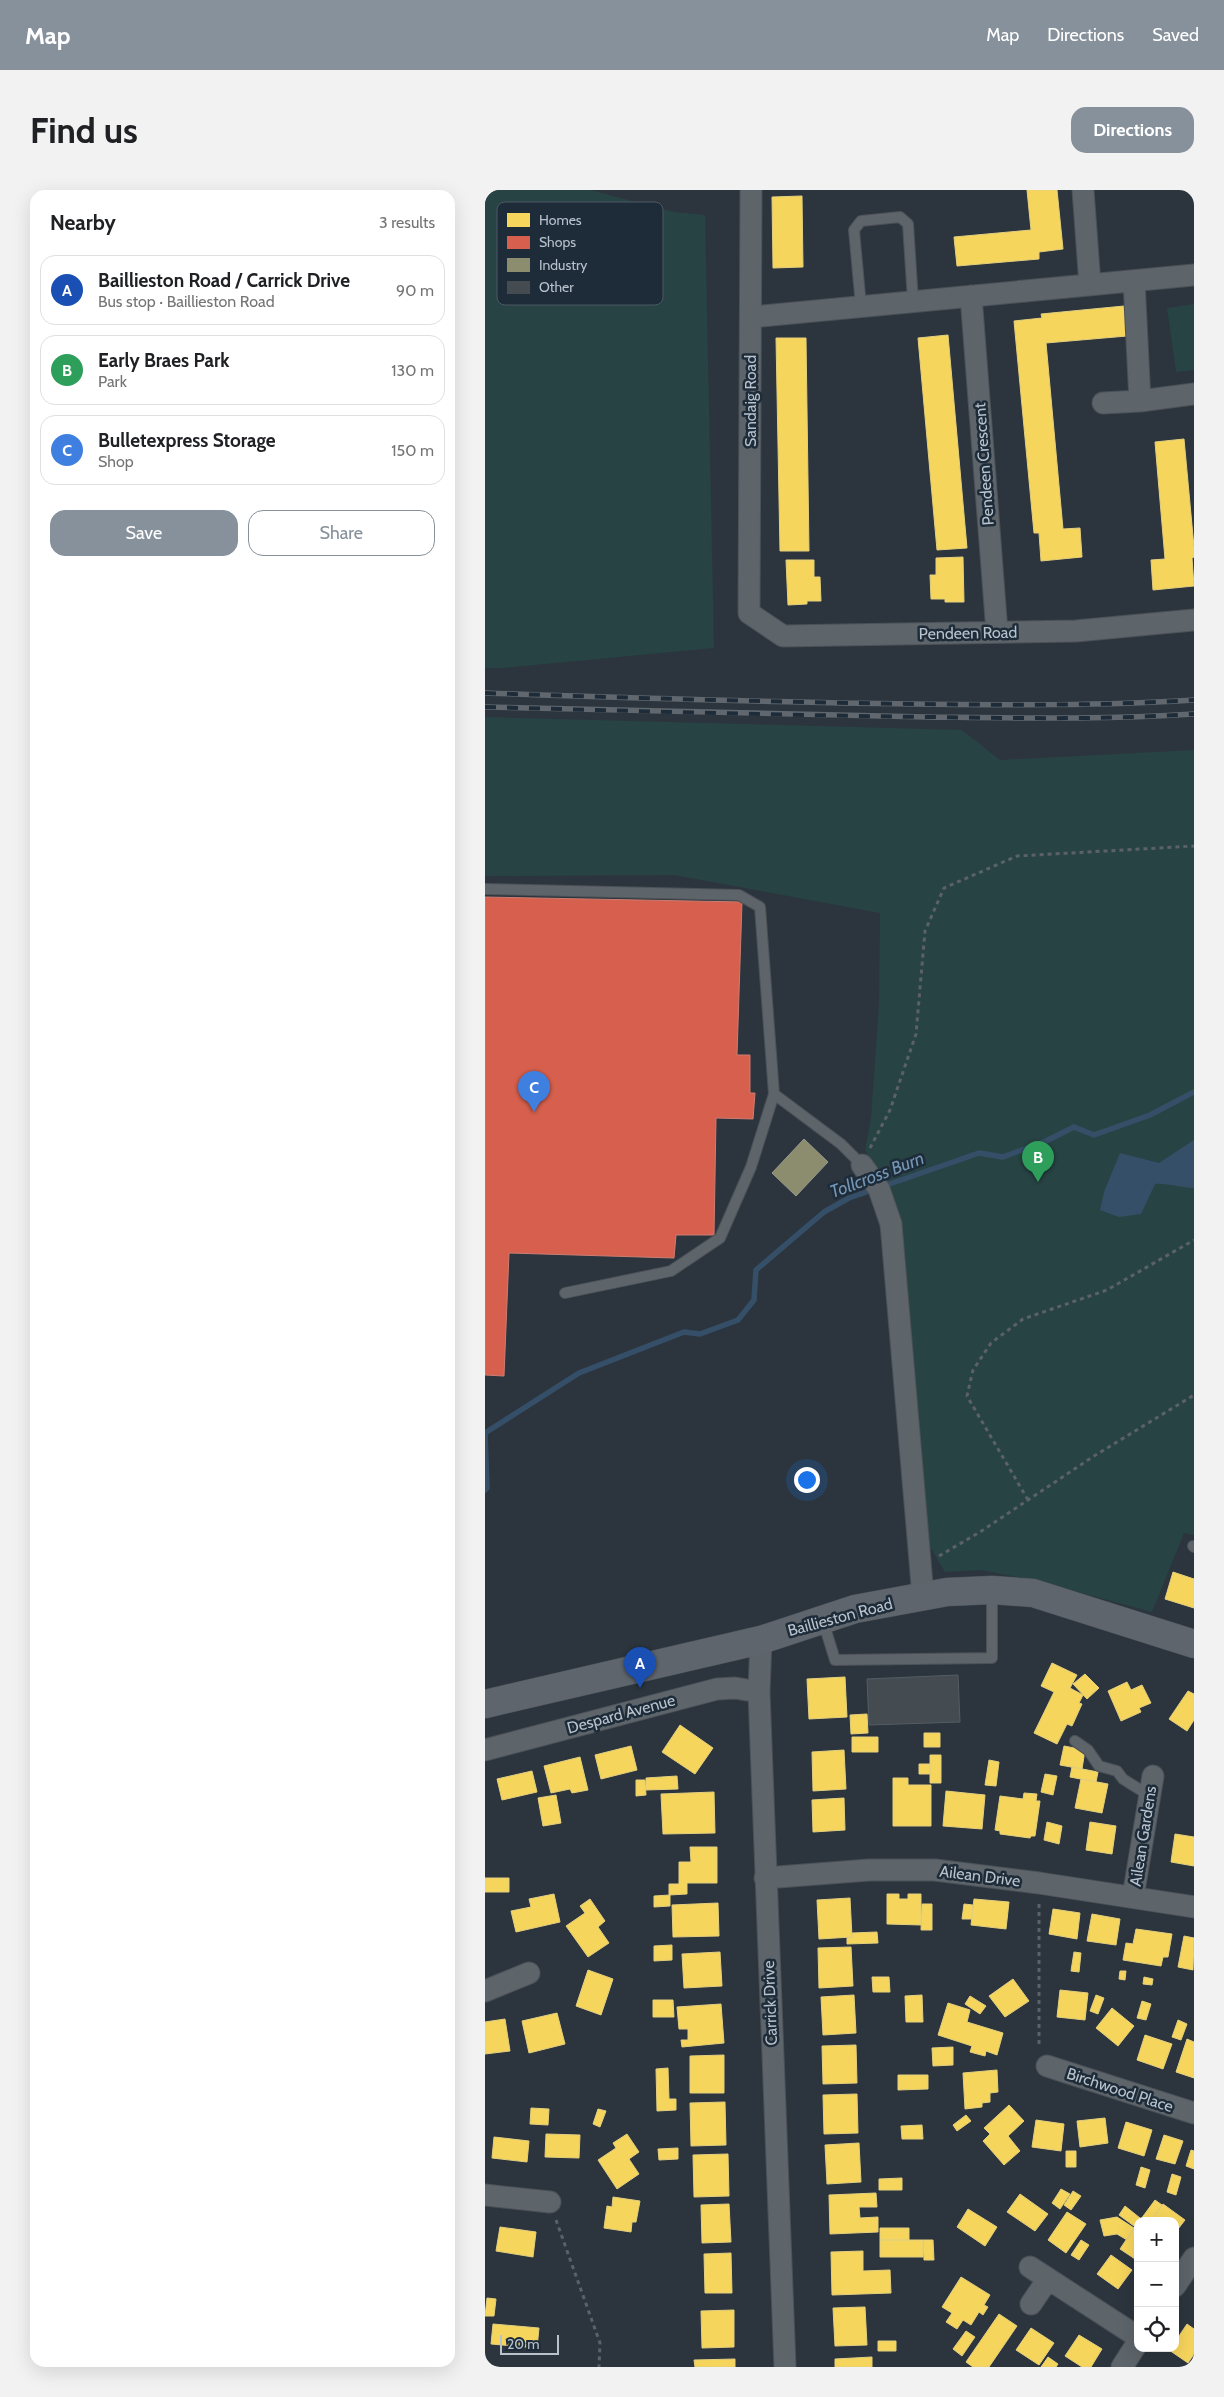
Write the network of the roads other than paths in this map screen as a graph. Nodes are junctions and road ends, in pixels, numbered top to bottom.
1 (751, 190) edge
2 (1083, 190) edge
3 (1194, 275) edge
4 (1134, 281) junction
5 (1090, 285) junction
6 (971, 296) junction
7 (913, 301) junction
8 (861, 306) junction
9 (751, 317) junction
10 (1194, 394) edge
11 (1140, 401) junction
12 (1103, 403) dead end
13 (749, 613) joint
14 (1194, 620) edge
15 (997, 632) junction
16 (485, 889) edge
17 (774, 1094) junction
18 (862, 1164) joint
19 (565, 1293) dead end
20 (992, 1590) junction
21 (923, 1596) junction
22 (822, 1620) junction
23 (761, 1640) junction
24 (1194, 1644) edge
25 (759, 1692) junction
26 (485, 1704) edge
27 (1075, 1741) dead end
28 (485, 1750) edge
29 (1152, 1786) joint
30 (765, 1878) junction
31 (1133, 1897) junction
32 (1194, 1907) edge
33 (529, 1974) dead end
34 (485, 1991) edge
35 (1047, 2066) road end
36 (1194, 2113) edge
37 (485, 2195) edge
38 (550, 2202) road end
39 (1194, 2258) edge
40 (1030, 2267) dead end
41 (1048, 2279) junction
42 (1179, 2280) edge
43 (1031, 2304) dead end
44 (1134, 2334) edge
45 (1134, 2348) edge
46 (785, 2367) edge
47 (1122, 2367) edge

1 - 9 street, Sandaig Road
2 - 5 street
3 - 4 street
4 - 5 street
4 - 11 street
5 - 6 street
6 - 7 street
6 - 15 street, Pendeen Crescent
7 - 8 street
7 - 8 lane
8 - 9 street
9 - 13 street, Sandaig Road
10 - 11 street
11 - 12 street
13 - 15 street, Pendeen Road
14 - 15 street, Pendeen Road
16 - 17 lane
17 - 18 lane
17 - 19 lane
18 - 21 street
20 - 21 main road, Baillieston Road
20 - 22 lane
20 - 24 main road, Baillieston Road
21 - 22 main road, Baillieston Road
22 - 23 main road, Baillieston Road
23 - 25 street, Carrick Drive
23 - 26 main road, Baillieston Road
25 - 28 street, Despard Avenue
25 - 30 street, Carrick Drive
27 - 29 lane
29 - 31 street, Ailean Gardens
30 - 31 street, Ailean Drive
30 - 46 street, Carrick Drive
31 - 32 street, Ailean Drive
33 - 34 street
35 - 36 street, Birchwood Place
37 - 38 street
39 - 42 street
40 - 41 street
41 - 43 street
41 - 44 street
45 - 47 street

